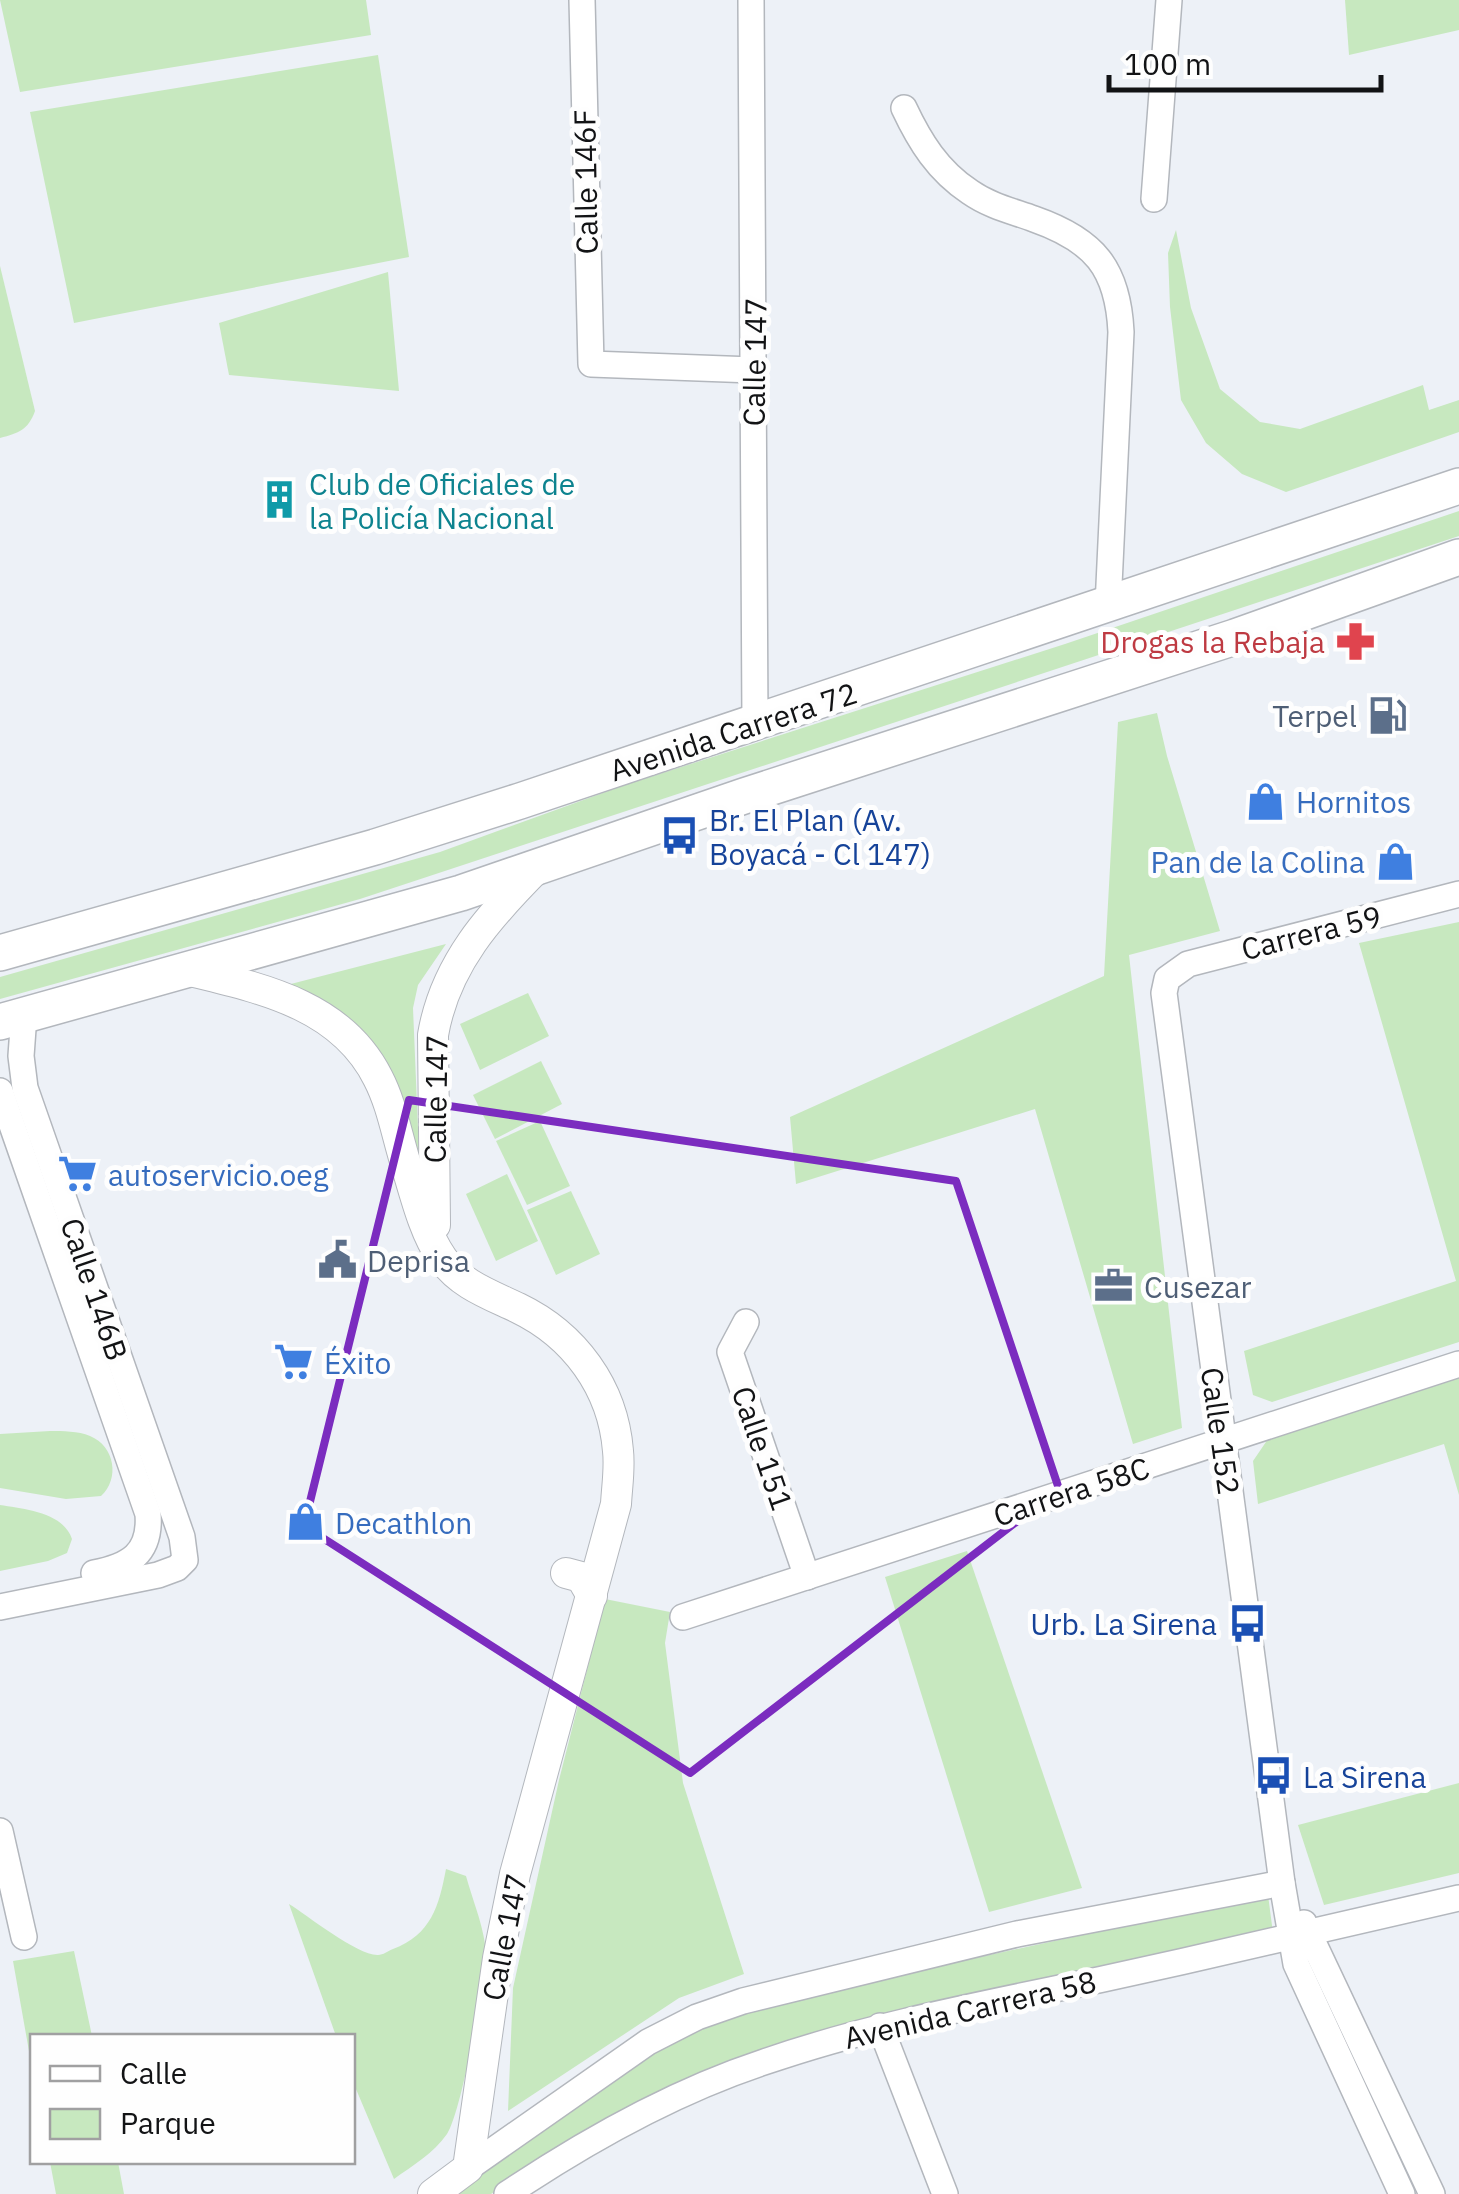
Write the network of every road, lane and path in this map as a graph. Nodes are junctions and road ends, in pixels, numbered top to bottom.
1 (582, 0) edge
2 (751, 0) edge
3 (1169, 0) edge
4 (904, 108) dead end
5 (1154, 200) dead end
6 (753, 370) junction
7 (1459, 486) edge
8 (1459, 558) edge
9 (1108, 606) junction
10 (755, 724) junction
11 (540, 866) junction
12 (1459, 894) edge
13 (0, 952) edge
14 (186, 970) junction
15 (1167, 980) joint
16 (12, 1018) edge
17 (0, 1091) edge
18 (28, 1136) junction
19 (436, 1248) junction
20 (746, 1322) dead end
21 (1459, 1364) edge
22 (1223, 1441) junction
23 (806, 1577) junction
24 (0, 1593) edge
25 (0, 1607) edge
26 (683, 1618) dead end
27 (0, 1831) edge
28 (1282, 1884) junction
29 (1459, 1898) edge
30 (1300, 1936) junction
31 (24, 1937) dead end
32 (880, 2026) junction
33 (468, 2168) junction
34 (432, 2194) edge
35 (508, 2194) edge
36 (944, 2194) edge
37 (1402, 2194) edge
38 (1432, 2194) edge

1 - 6 street, Calle 146F
2 - 6 street, Calle 147
3 - 5 street
4 - 9 street
6 - 10 street, Calle 147
7 - 9 highway, Avenida Carrera 72
8 - 11 highway
9 - 10 highway, Avenida Carrera 72
10 - 13 highway, Avenida Carrera 72
11 - 14 highway
11 - 19 main road, Calle 147
12 - 15 street, Carrera 59
14 - 16 highway
14 - 19 main road, Calle 147
15 - 22 street, Calle 152
16 - 18 street, Calle 146B
17 - 18 street, Calle 146B
18 - 24 street, Calle 146B
18 - 25 street, Calle 146B
19 - 33 main road, Calle 147
20 - 23 street, Calle 151
21 - 22 street, Carrera 58C
22 - 23 street, Carrera 58C
22 - 28 street, Calle 152
23 - 26 street, Carrera 58C
27 - 31 street
28 - 30 street, Calle 152
28 - 33 street, Avenida Carrera 58
29 - 30 street, Avenida Carrera 58
30 - 32 street, Avenida Carrera 58
30 - 37 street, Calle 152
30 - 38 street, Calle 152
32 - 35 street, Avenida Carrera 58
32 - 36 street
33 - 34 main road, Avenida Carrera 58

